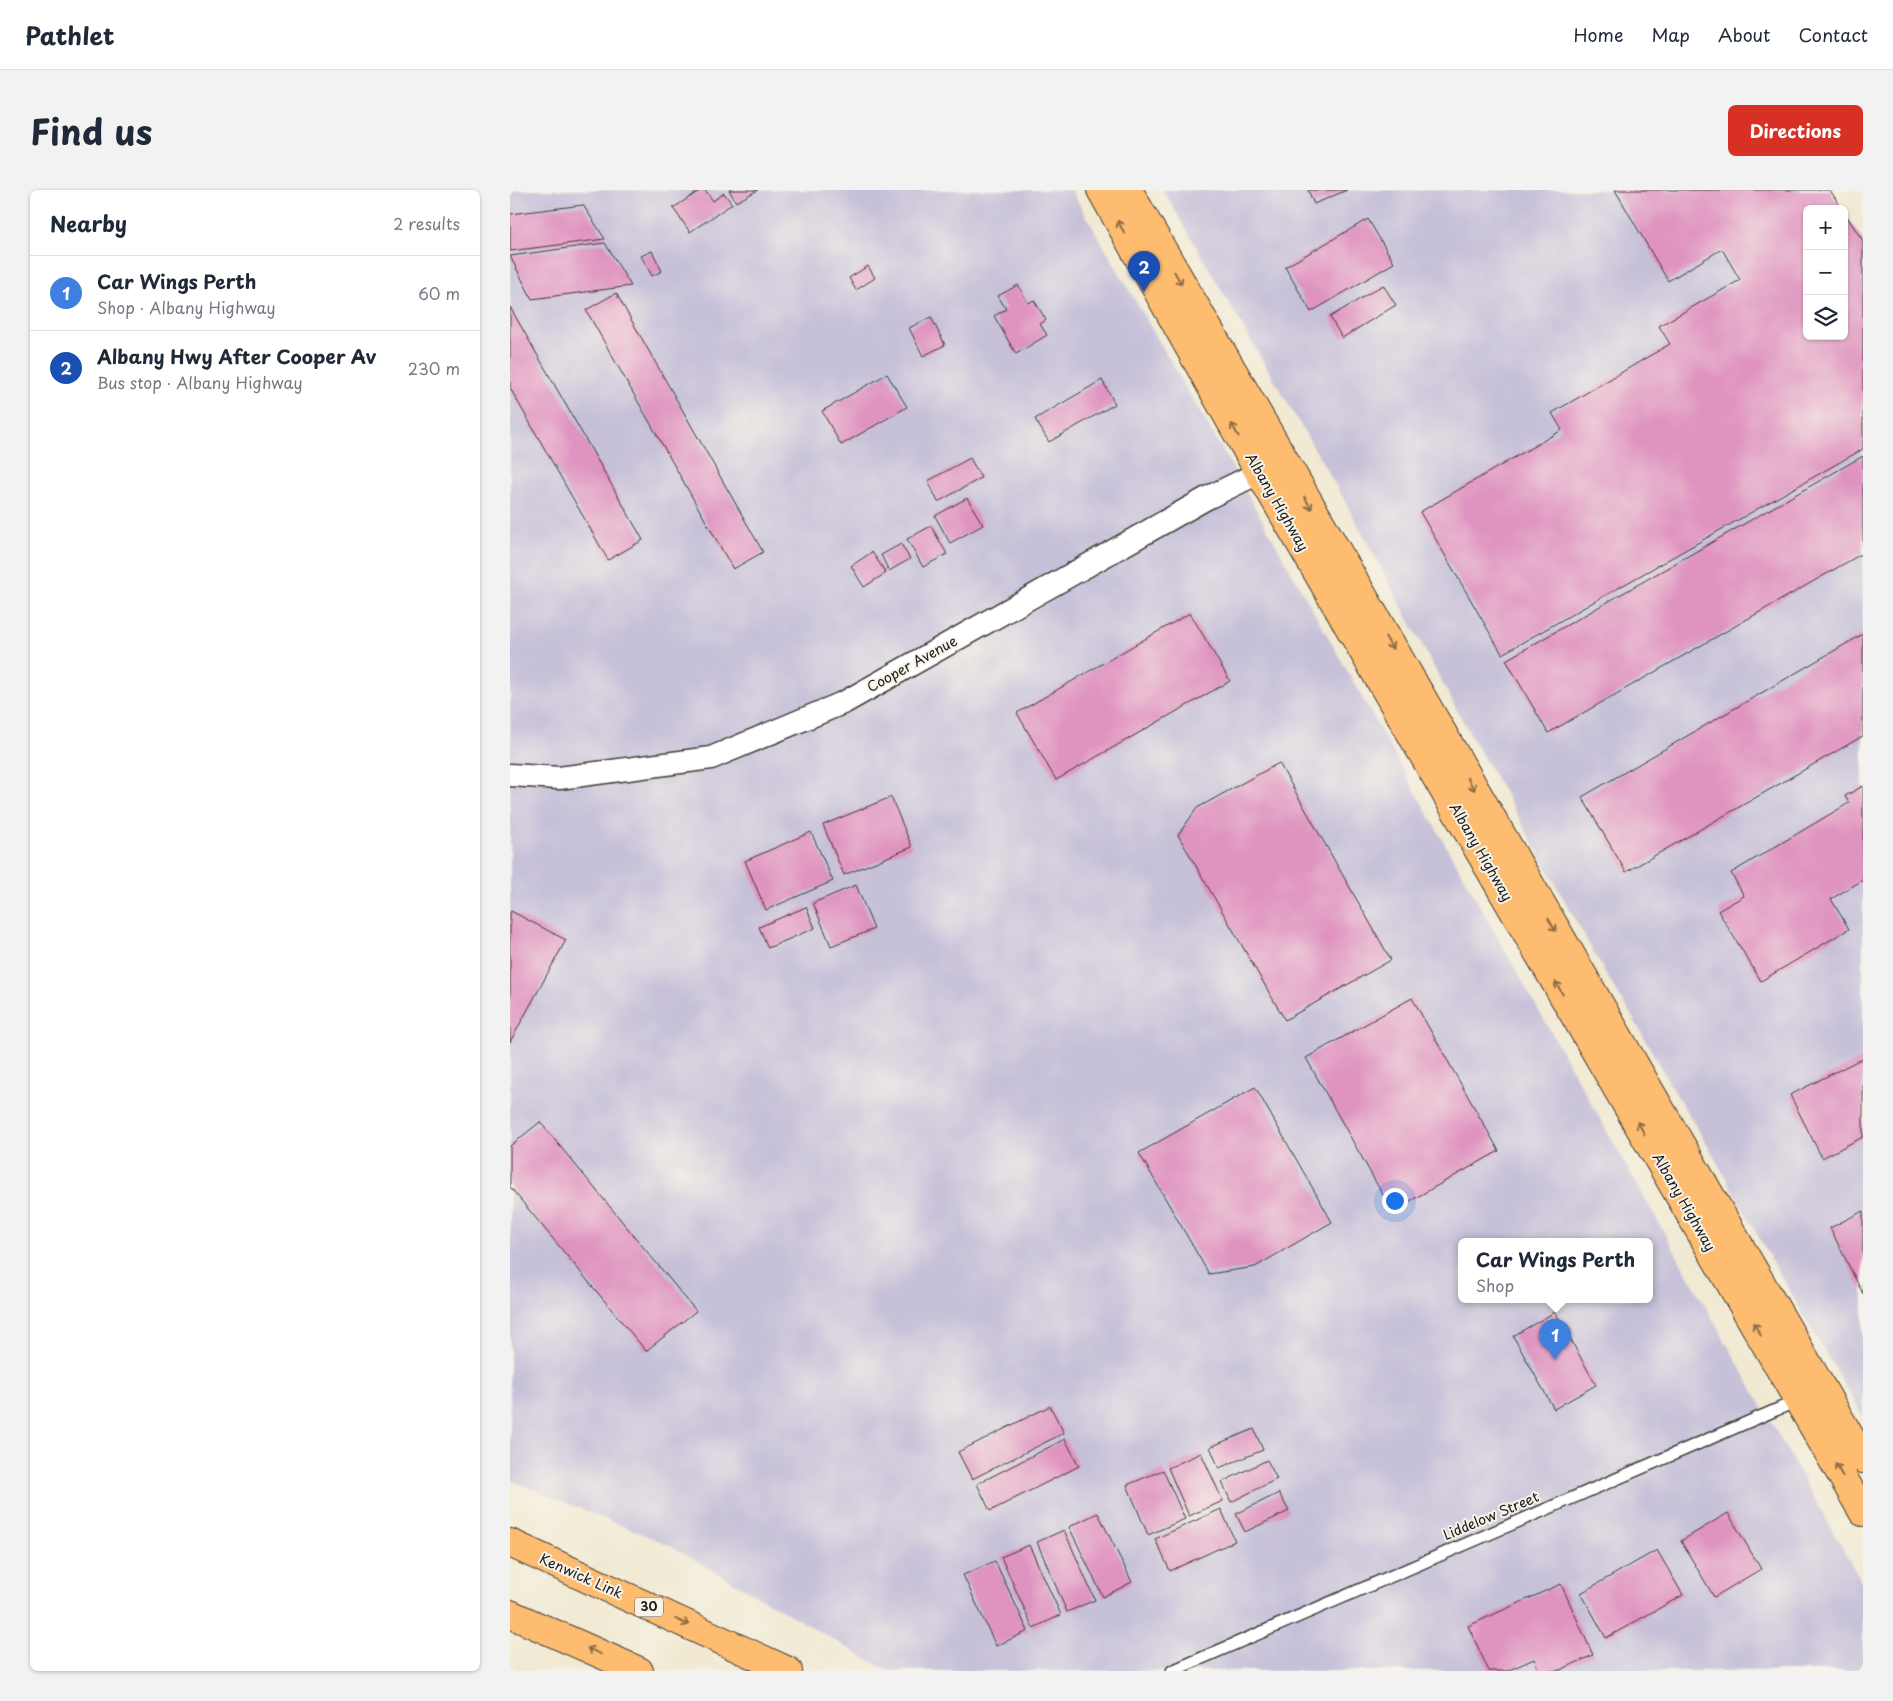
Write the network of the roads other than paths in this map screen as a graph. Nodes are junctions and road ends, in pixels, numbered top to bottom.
1 (1101, 190) edge
2 (1128, 190) edge
3 (1271, 466) junction
4 (510, 775) edge
5 (1810, 1395) junction
6 (1863, 1459) edge
7 (1863, 1512) edge
8 (510, 1543) edge
9 (510, 1614) edge
10 (639, 1671) edge
11 (787, 1671) edge
12 (1172, 1671) edge

3 -> 1 highway, Albany Highway
2 -> 3 highway, Albany Highway
3 - 4 street, Cooper Avenue
3 - 5 highway, Albany Highway
5 - 6 highway, Albany Highway
7 -> 5 highway, Albany Highway
5 - 12 lane, Liddelow Street
8 -> 11 highway, Kenwick Link / 30
10 -> 9 highway

